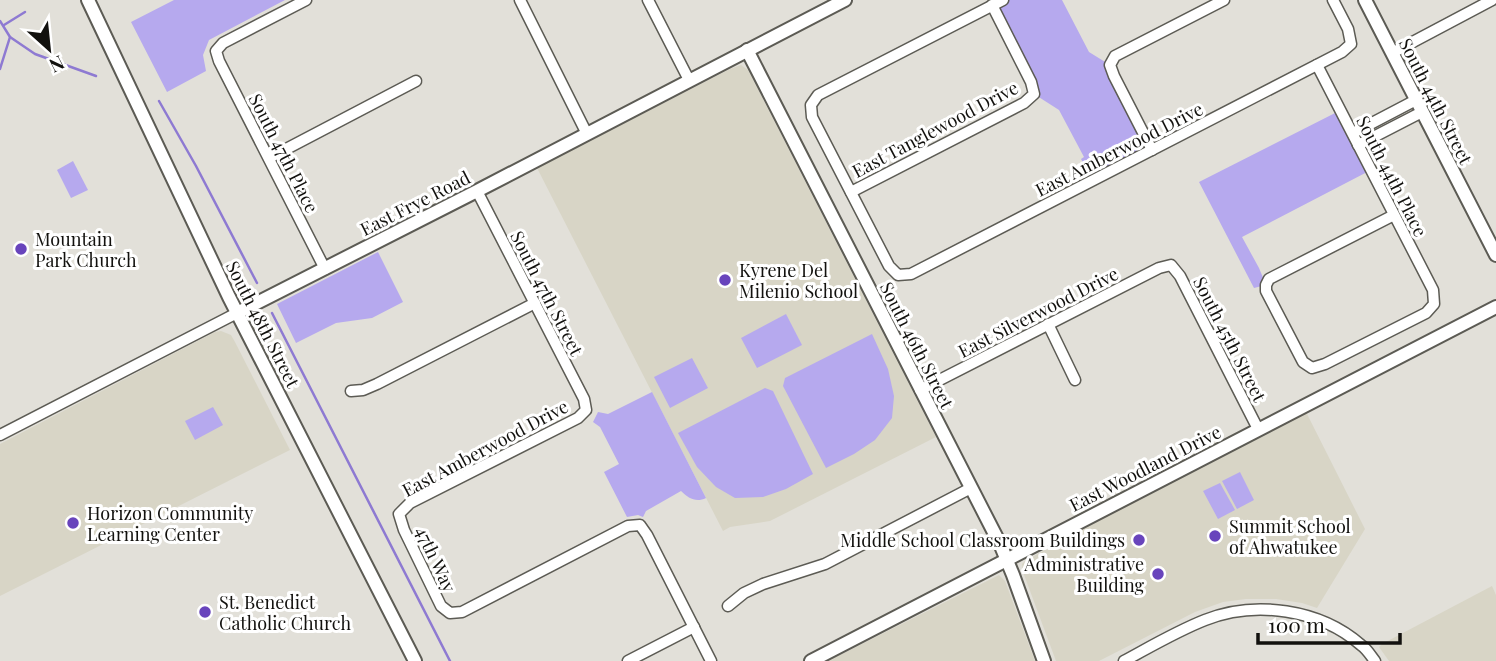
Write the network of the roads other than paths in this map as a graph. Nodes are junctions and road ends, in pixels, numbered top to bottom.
1 (88, 0) edge
2 (306, 0) edge
3 (520, 0) edge
4 (648, 0) edge
5 (845, 0) edge
6 (1003, 0) edge
7 (1224, 0) edge
8 (1333, 0) edge
9 (1365, 0) edge
10 (1494, 1) edge
11 (992, 5) junction
12 (747, 50) junction
13 (1392, 53) junction
14 (1317, 65) junction
15 (689, 80) junction
16 (416, 81) dead end
17 (1419, 106) junction
18 (1383, 117) junction
19 (1389, 129) junction
20 (1353, 133) junction
21 (587, 134) junction
22 (1359, 145) junction
23 (1152, 150) junction
24 (269, 158) junction
25 (477, 191) junction
26 (851, 191) junction
27 (1394, 215) junction
28 (1492, 239) edge
29 (1496, 255) edge
30 (1171, 265) joint
31 (325, 269) junction
32 (535, 303) junction
33 (1496, 307) edge
34 (237, 313) junction
35 (1048, 324) junction
36 (1075, 380) dead end
37 (920, 390) junction
38 (351, 391) dead end
39 (586, 410) joint
40 (1258, 429) junction
41 (0, 435) edge
42 (971, 488) junction
43 (399, 514) joint
44 (1007, 560) junction
45 (728, 606) dead end
46 (694, 627) junction
47 (415, 661) edge
48 (628, 661) edge
49 (711, 661) edge
50 (811, 661) edge
51 (1044, 661) edge
52 (1124, 661) edge
53 (1375, 661) edge

1 - 34 street, South 48th Street
2 - 24 street, South 47th Place
3 - 21 street
4 - 15 street
5 - 12 street, East Frye Road
6 - 11 street
7 - 23 street
8 - 14 street, East Amberwood Drive
9 - 13 street, South 44th Street
10 - 13 street
11 - 26 street
11 - 26 street, East Tanglewood Drive
12 - 15 street, East Frye Road
12 - 37 street, South 46th Street
13 - 17 street, South 44th Street
14 - 20 street, South 44th Place
14 - 23 street, East Amberwood Drive
15 - 21 street, East Frye Road
16 - 24 street
17 - 18 street
17 - 19 street
17 - 28 street, South 44th Street
18 - 19 street
18 - 20 street
19 - 22 street
20 - 22 street, South 44th Place
21 - 25 street, East Frye Road
22 - 27 street, South 44th Place
23 - 26 street, East Amberwood Drive
24 - 31 street, South 47th Place
25 - 31 street, East Frye Road
25 - 32 street, South 47th Street
27 - 27 street, South 44th Place
28 - 29 street, South 44th Street
30 - 35 street, East Silverwood Drive
30 - 40 street, South 45th Street
31 - 34 street, East Frye Road
32 - 38 street
32 - 39 street, South 47th Street
33 - 40 street, East Woodland Drive
34 - 41 street, East Frye Road
34 - 47 street, South 48th Street
35 - 36 street
35 - 37 street, East Silverwood Drive
37 - 42 street, South 46th Street
39 - 43 street, East Amberwood Drive
40 - 44 street, East Woodland Drive
42 - 44 street, South 46th Street
42 - 45 street
43 - 46 street, 47th Way
44 - 50 street, East Woodland Drive
44 - 51 street, South 46th Street
46 - 48 street
46 - 49 street
52 - 53 street

